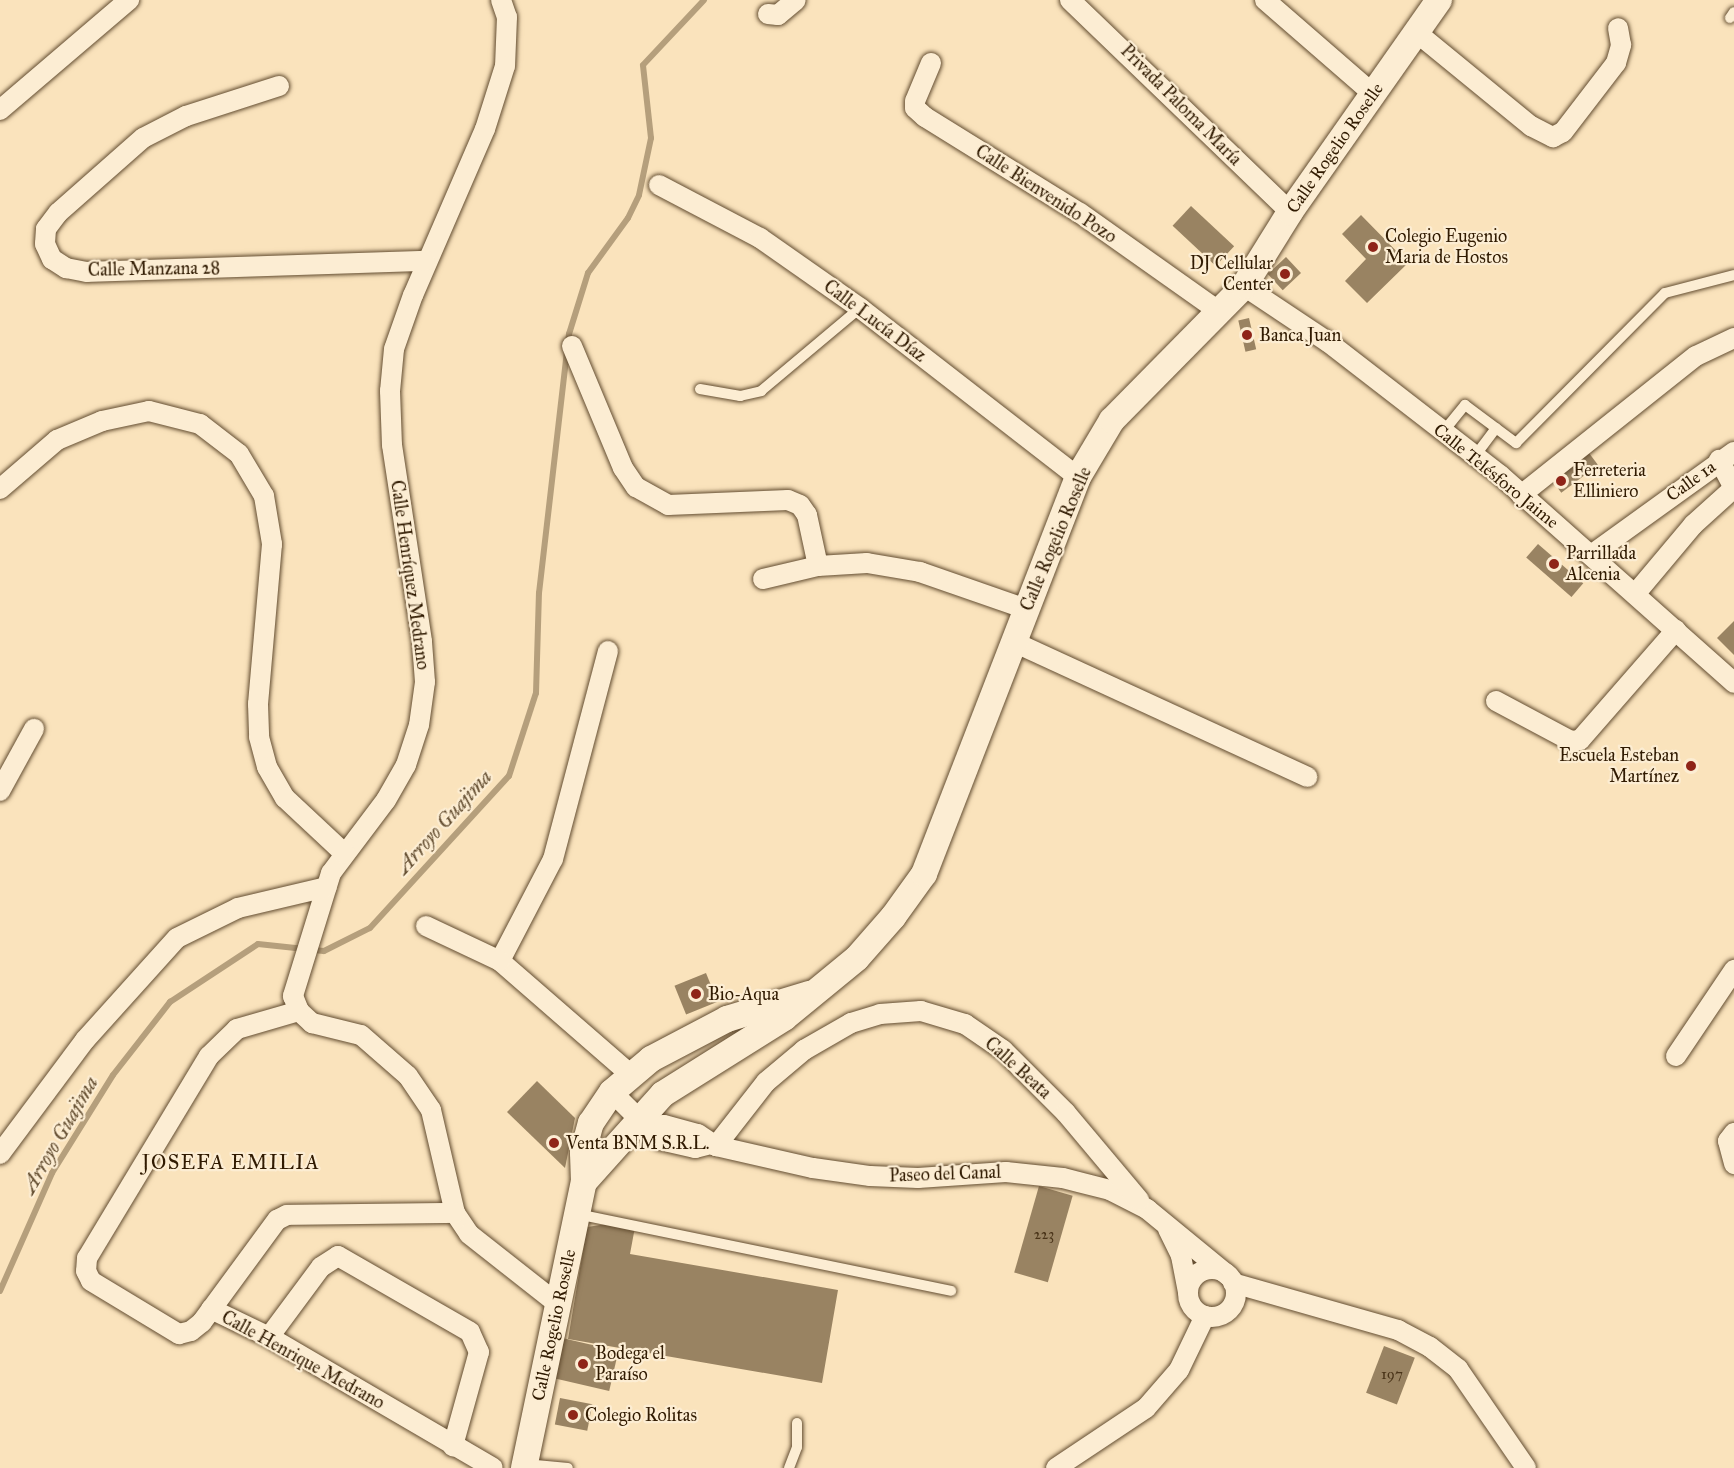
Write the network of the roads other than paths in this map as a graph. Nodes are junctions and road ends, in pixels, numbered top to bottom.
1 (129, 0) edge
2 (501, 0) edge
3 (796, 0) edge
4 (1070, 0) edge
5 (1265, 0) edge
6 (1439, 0) edge
7 (768, 14) dead end
8 (1618, 28) dead end
9 (1416, 32) junction
10 (931, 63) dead end
11 (279, 86) dead end
12 (1373, 94) junction
13 (0, 110) edge
14 (659, 185) dead end
15 (1290, 212) junction
16 (426, 261) junction
17 (1734, 275) edge
18 (1244, 286) junction
19 (860, 308) junction
20 (1217, 310) junction
21 (1734, 338) edge
22 (572, 346) dead end
23 (700, 388) dead end
24 (1496, 428) junction
25 (1443, 432) junction
26 (1475, 456) junction
27 (1726, 456) edge
28 (1078, 477) junction
29 (0, 489) edge
30 (1521, 495) junction
31 (1591, 555) junction
32 (818, 566) junction
33 (763, 579) dead end
34 (1636, 593) junction
35 (1026, 609) junction
36 (1676, 630) junction
37 (1014, 642) junction
38 (608, 651) dead end
39 (1734, 683) edge
40 (1496, 700) dead end
41 (34, 729) dead end
42 (1307, 777) dead end
43 (0, 791) edge
44 (344, 853) junction
45 (327, 887) junction
46 (426, 926) dead end
47 (500, 962) junction
48 (1734, 970) edge
49 (815, 993) junction
50 (298, 1011) junction
51 (1676, 1056) dead end
52 (630, 1074) junction
53 (612, 1092) junction
54 (645, 1124) junction
55 (1734, 1133) edge
56 (713, 1145) junction
57 (0, 1154) edge
58 (1734, 1164) edge
59 (584, 1182) junction
60 (1147, 1209) junction
61 (455, 1213) junction
62 (577, 1214) junction
63 (1168, 1229) junction
64 (1231, 1279) junction
65 (951, 1291) dead end
66 (1188, 1292) junction
67 (558, 1305) junction
68 (211, 1309) junction
69 (1205, 1316) junction
70 (269, 1337) junction
71 (797, 1423) dead end
72 (453, 1446) junction
73 (524, 1466) edge
74 (493, 1468) edge
75 (568, 1468) edge
76 (789, 1468) edge
77 (1056, 1468) edge
78 (1526, 1468) edge

1 - 13 street
2 - 16 street, Calle Henríquez Medrano
3 - 7 street
4 - 15 street, Privada Paloma María
5 - 12 street
6 - 9 street, Calle Rogelio Roselle
8 - 9 street
9 - 12 street, Calle Rogelio Roselle
10 - 20 street, Calle Bienvenido Pozo
11 - 16 street, Calle Manzana 28
12 - 15 street, Calle Rogelio Roselle
14 - 19 street, Calle Lucía Díaz
15 - 18 street, Calle Rogelio Roselle
16 - 44 street, Calle Henríquez Medrano
17 - 24 lane
18 - 20 street, Calle Rogelio Roselle
18 - 25 street, Calle Telésforo Jaime
19 - 23 lane
19 - 28 street, Calle Lucía Díaz
20 - 28 street, Calle Rogelio Roselle
21 - 30 street
22 - 32 street
24 - 25 lane
24 - 26 lane
25 - 26 street, Calle Telésforo Jaime
26 - 30 street, Calle Telésforo Jaime
27 - 31 street, Calle 1a
27 - 34 street
28 - 35 street, Calle Rogelio Roselle
29 - 44 street
30 - 31 street, Calle Telésforo Jaime
31 - 34 street, Calle Telésforo Jaime
32 - 33 street
32 - 35 street
34 - 36 street, Calle Telésforo Jaime
35 - 37 street, Calle Rogelio Roselle
36 - 39 street, Calle Telésforo Jaime
36 - 40 street
37 - 42 street
37 - 49 street, Calle Rogelio Roselle
38 - 47 street
41 - 43 street
44 - 45 street, Calle Henríquez Medrano
45 - 50 street, Calle Henríquez Medrano
45 - 57 street
46 - 47 street
47 - 52 street
48 - 51 street
49 - 52 street, Calle Rogelio Roselle
49 - 54 street, Calle Rogelio Roselle
50 - 61 street
50 - 68 street, Calle Henrique Medrano
52 - 53 street, Calle Rogelio Roselle
53 - 54 street
53 - 59 street, Calle Rogelio Roselle
54 - 56 street, Paseo del Canal
54 - 59 street, Calle Rogelio Roselle
55 - 58 street
56 - 60 street, Paseo del Canal
56 - 60 street, Calle Beata
59 - 62 street, Calle Rogelio Roselle
60 - 63 street, Paseo del Canal
61 - 67 street
61 - 68 street
62 - 65 lane
62 - 67 street, Calle Rogelio Roselle
63 - 64 street, Paseo del Canal
63 - 66 street, Paseo del Canal
64 - 66 street
64 - 69 street
64 - 78 street, Paseo del Canal
66 - 69 street
67 - 73 street, Calle Rogelio Roselle
68 - 70 street, Calle Henrique Medrano
69 - 77 street
70 - 72 street, Calle Henrique Medrano
70 - 72 street
71 - 76 lane
72 - 74 street, Calle Henrique Medrano
73 - 75 lane

